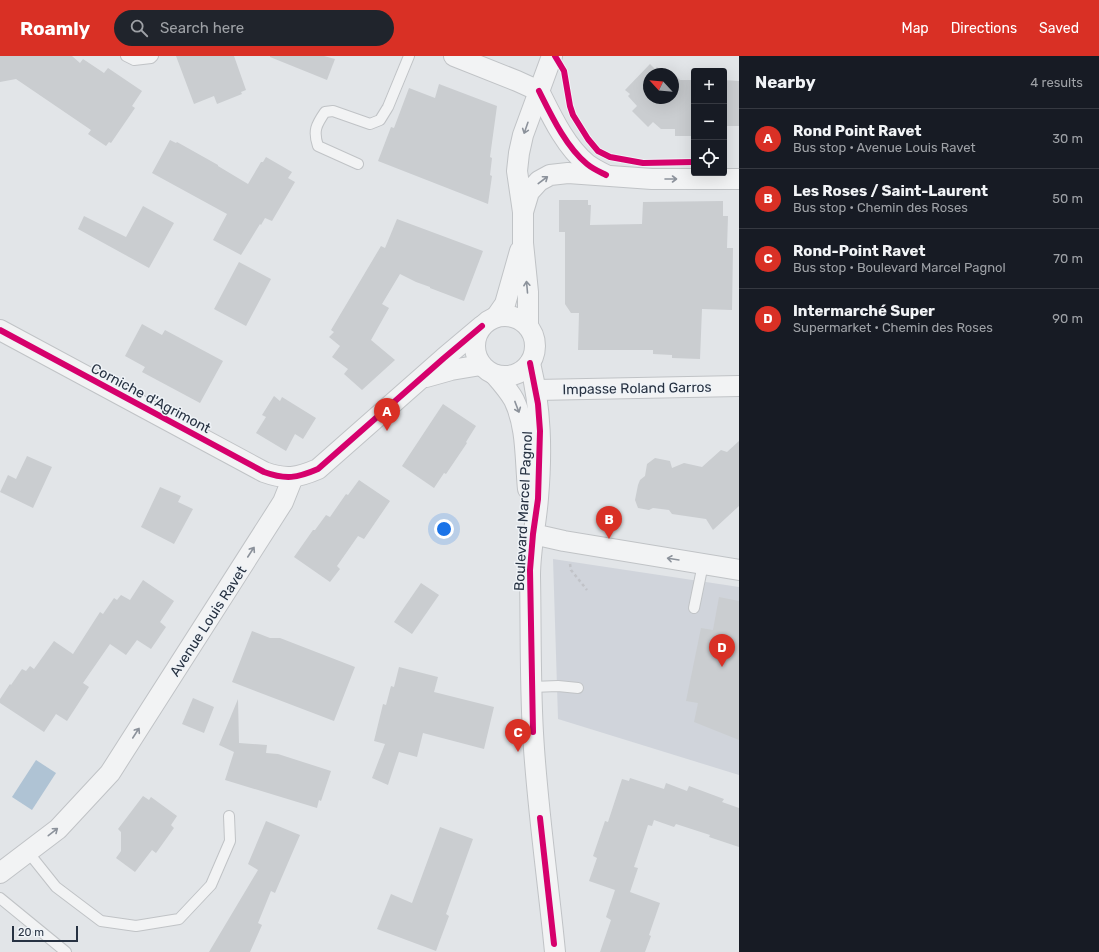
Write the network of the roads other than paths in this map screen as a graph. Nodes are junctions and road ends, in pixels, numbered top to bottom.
1 (126, 56) edge
2 (152, 56) edge
3 (409, 56) edge
4 (454, 56) edge
5 (552, 56) edge
6 (539, 91) junction
7 (358, 164) dead end
8 (606, 176) junction
9 (739, 179) edge
10 (523, 212) junction
11 (523, 243) junction
12 (489, 321) junction
13 (528, 326) junction
14 (0, 330) edge
15 (530, 363) junction
16 (488, 370) junction
17 (421, 379) junction
18 (739, 386) edge
19 (536, 390) junction
20 (293, 478) junction
21 (533, 534) junction
22 (703, 564) junction
23 (739, 570) edge
24 (694, 608) dead end
25 (532, 687) junction
26 (578, 688) dead end
27 (229, 816) dead end
28 (28, 852) junction
29 (0, 873) edge
30 (0, 898) edge
31 (66, 952) edge
32 (555, 952) edge

1 - 2 lane
3 - 7 lane
4 - 6 street
5 - 6 street
6 - 8 street
6 -> 10 street
8 -> 9 street
10 -> 8 street
10 - 11 street
11 - 12 street
13 -> 11 street
12 - 13 street
12 - 16 street
12 - 17 street
13 - 15 street
14 - 20 street, Corniche d'Agrimont
15 - 16 street
15 - 19 street, Boulevard Marcel Pagnol
16 - 17 street
16 -> 21 street, Boulevard Marcel Pagnol
17 - 20 street
18 - 19 street, Impasse Roland Garros
19 - 21 street, Boulevard Marcel Pagnol
28 -> 20 street, Avenue Louis Ravet
22 -> 21 street
21 - 25 street, Boulevard Marcel Pagnol
22 - 23 street
22 - 24 lane
25 - 26 lane
25 - 32 street, Boulevard Marcel Pagnol
27 - 28 lane
28 - 29 street, Avenue Louis Ravet
30 - 31 lane

